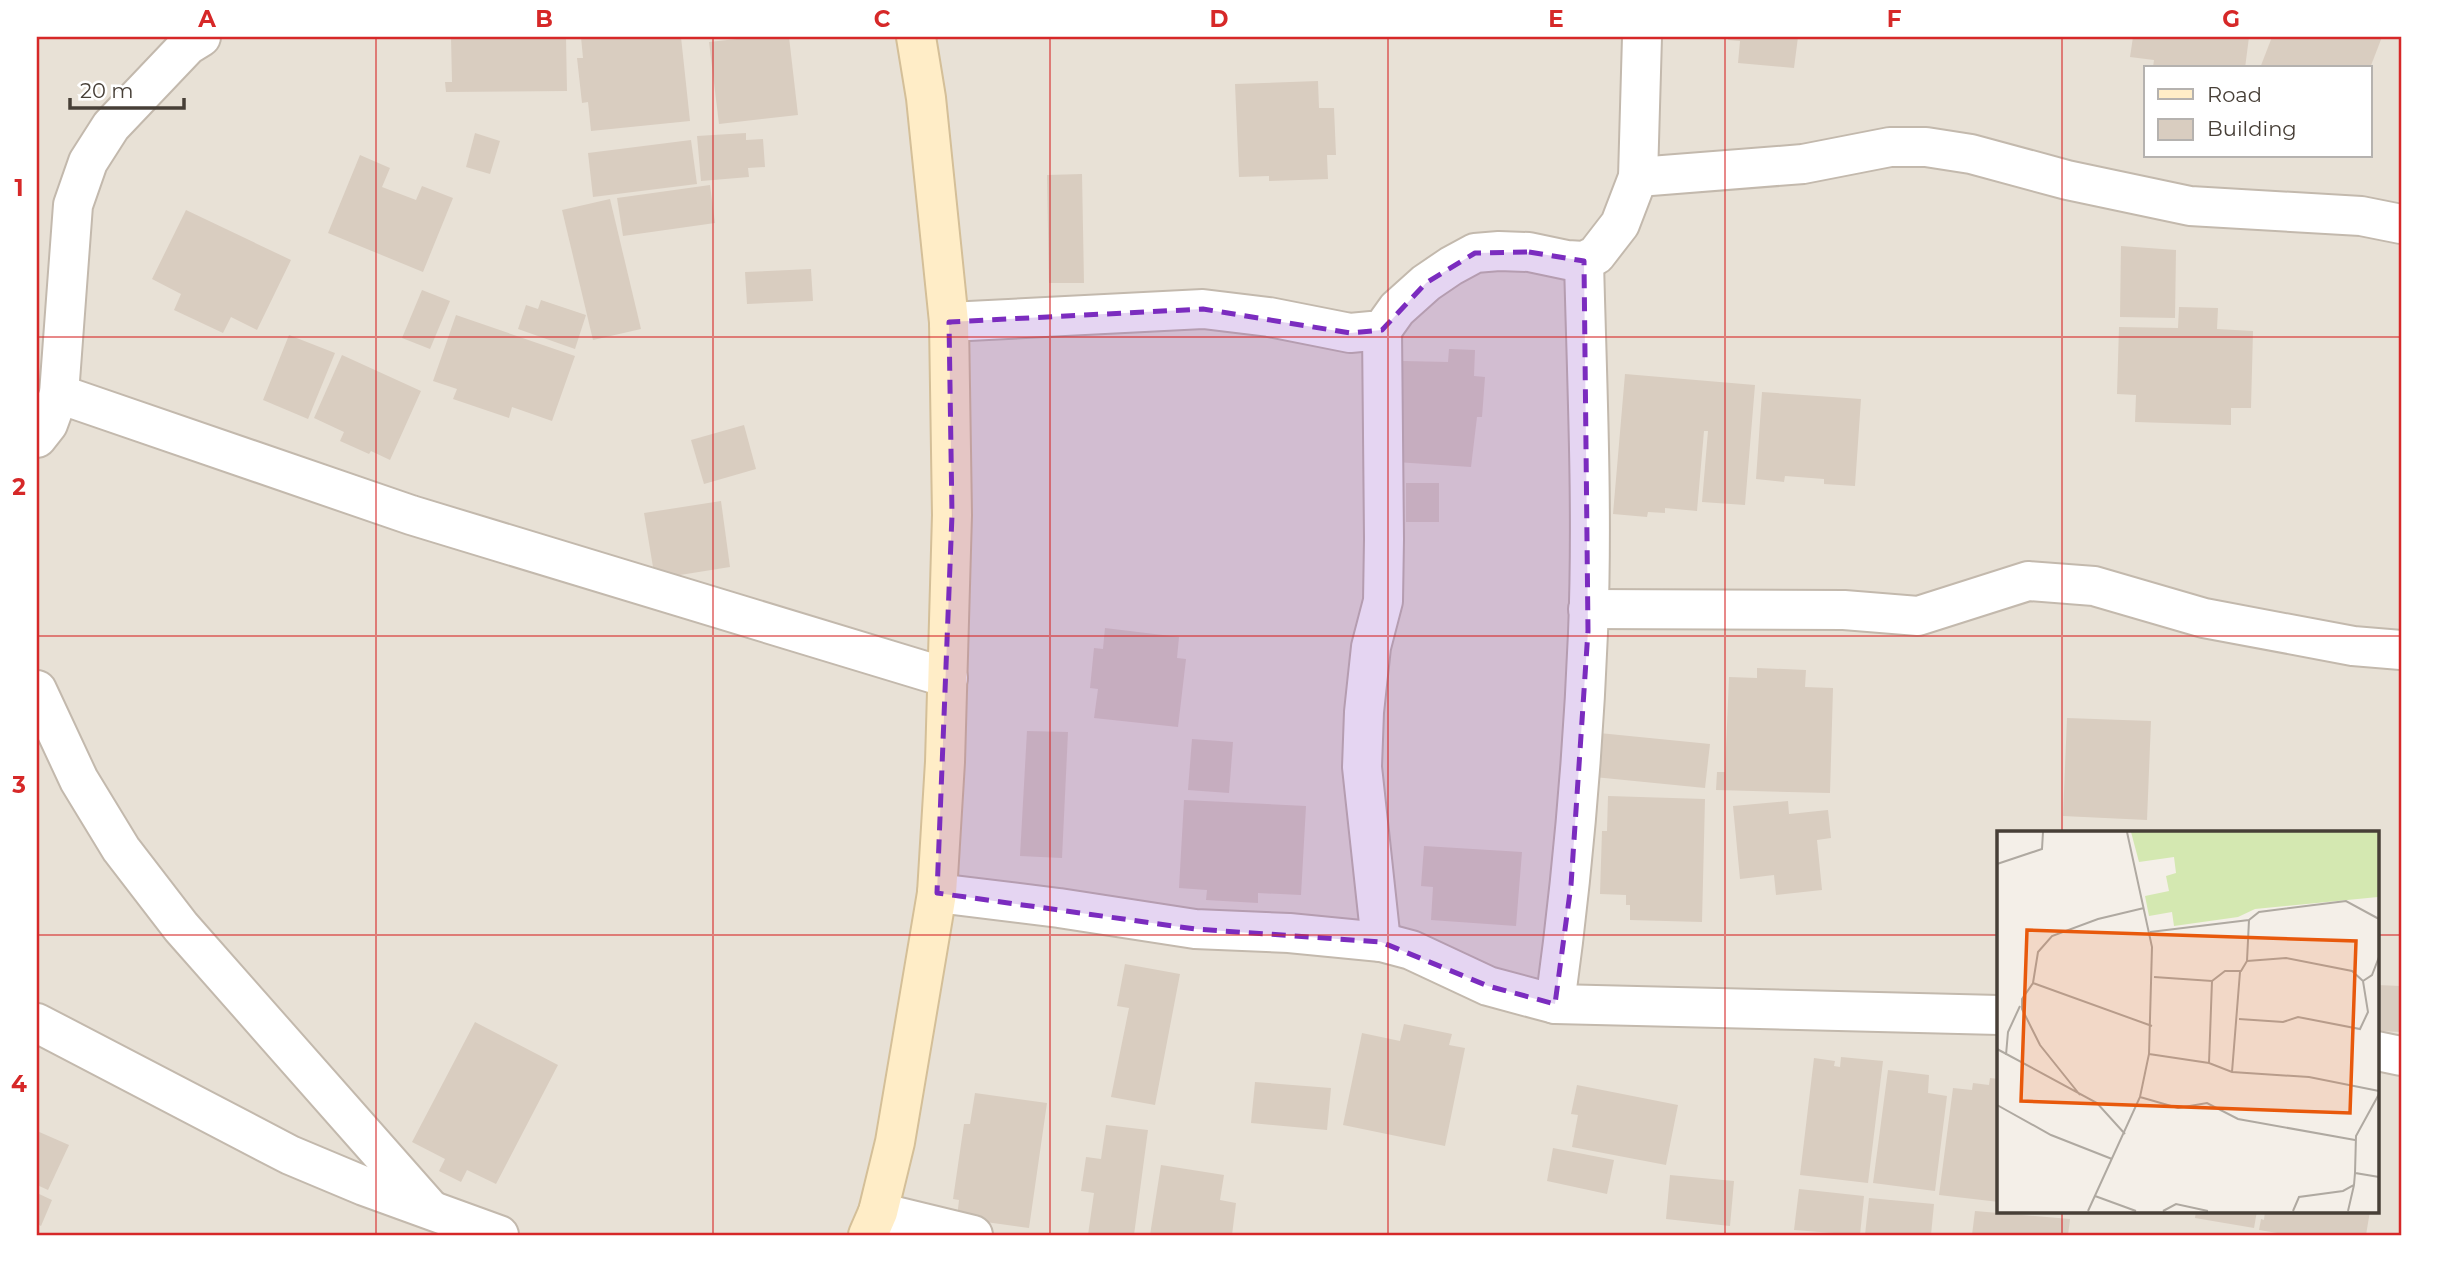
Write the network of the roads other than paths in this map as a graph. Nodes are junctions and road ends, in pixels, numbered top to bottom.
1 (201, 37) edge
2 (916, 37) edge
3 (1642, 37) edge
4 (1638, 177) junction
5 (2401, 224) edge
6 (1584, 261) junction
7 (949, 322) junction
8 (1382, 330) junction
9 (59, 394) junction
10 (37, 438) edge
11 (1588, 609) junction
12 (2401, 650) edge
13 (948, 678) junction
14 (37, 690) edge
15 (937, 893) junction
16 (1381, 942) junction
17 (1555, 1003) junction
18 (1997, 1015) edge
19 (37, 1023) edge
20 (2378, 1051) edge
21 (2401, 1056) edge
22 (430, 1209) junction
23 (873, 1224) edge
24 (499, 1235) edge
25 (973, 1235) edge

1 - 9 street
2 - 7 street
3 - 4 street
4 - 5 street
4 - 6 street
6 - 8 street
6 - 11 street
7 - 8 street
7 - 13 street
8 - 16 street
9 - 10 street
9 - 13 street
11 - 12 street
11 - 17 street
13 - 15 street
14 - 22 street
15 - 16 street
15 - 23 street
16 - 17 street
17 - 18 street
19 - 22 street
20 - 21 street
22 - 24 street
23 - 25 street

